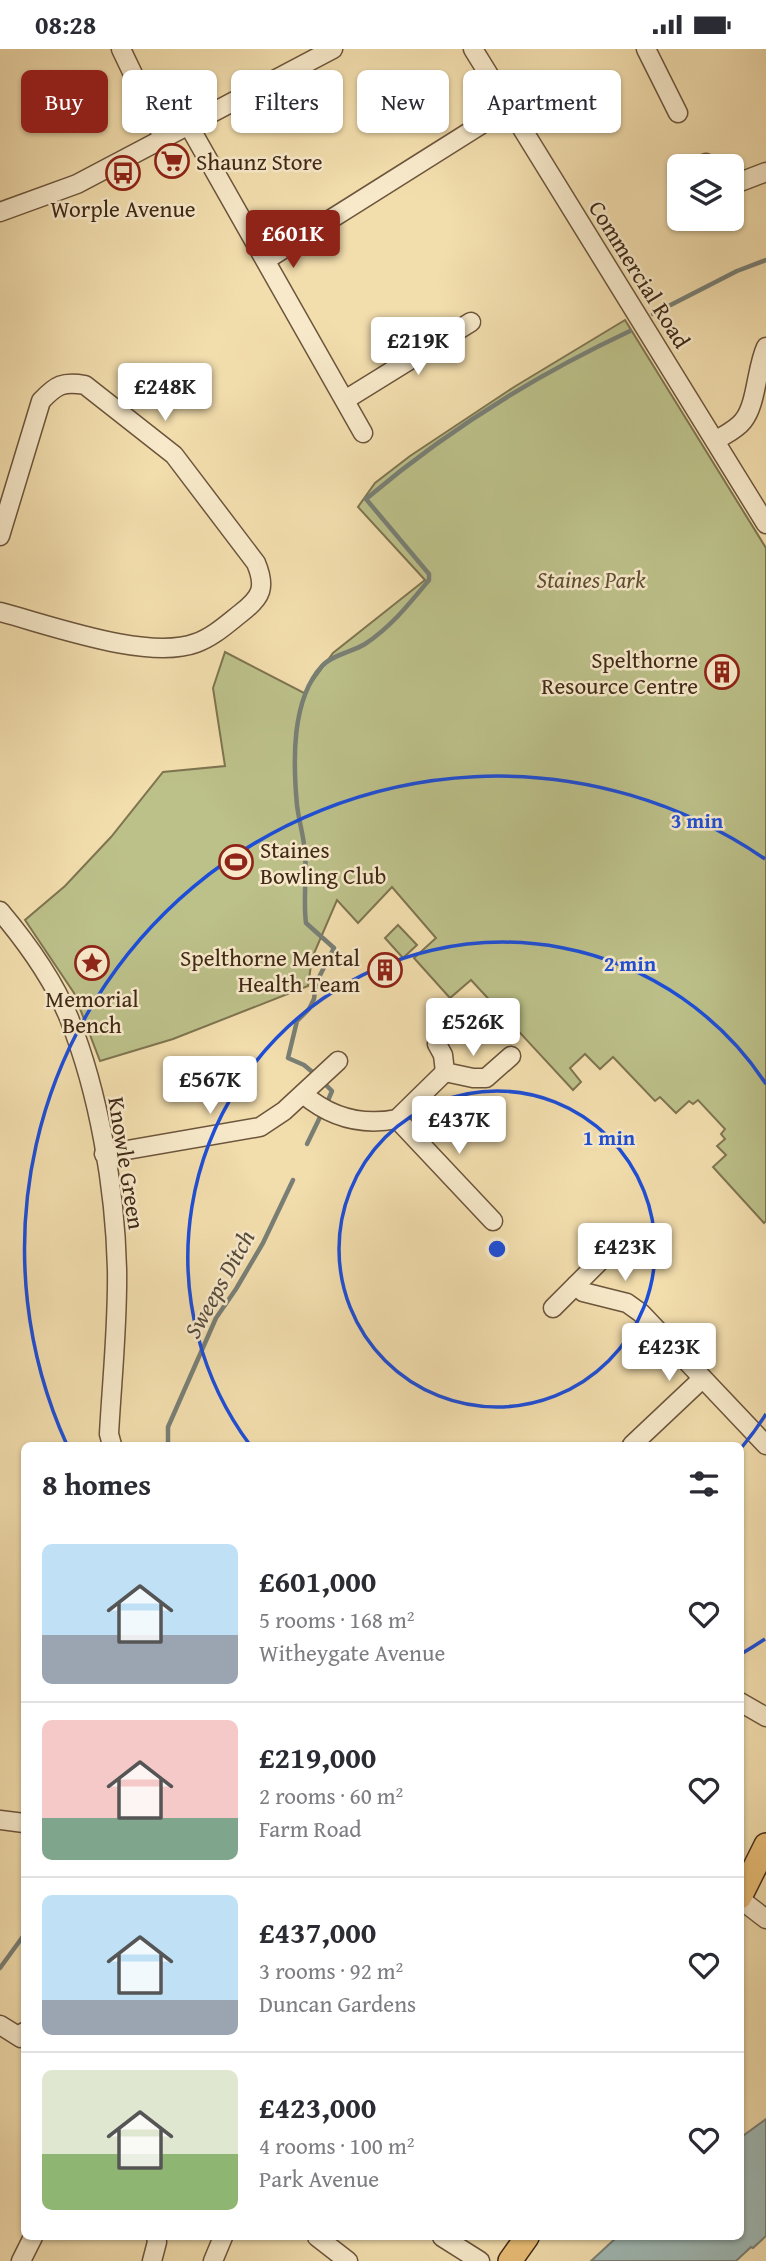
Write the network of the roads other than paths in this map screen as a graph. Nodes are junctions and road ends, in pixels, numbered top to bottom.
1 (121, 49) edge
2 (333, 49) edge
3 (473, 49) edge
4 (646, 49) edge
5 (301, 56) edge
6 (486, 70) edge
7 (217, 108) edge
8 (678, 113) dead end
9 (176, 133) edge
10 (193, 133) edge
11 (468, 133) edge
12 (525, 133) edge
13 (164, 139) junction
14 (766, 172) edge
15 (744, 180) edge
16 (0, 212) edge
17 (266, 260) junction
18 (471, 322) dead end
19 (766, 347) edge
20 (345, 400) junction
21 (363, 433) dead end
22 (715, 441) junction
23 (766, 524) edge
24 (0, 536) edge
25 (0, 612) edge
26 (0, 911) edge
27 (438, 1044) dead end
28 (512, 1056) dead end
29 (335, 1064) dead end
30 (445, 1072) junction
31 (303, 1094) junction
32 (397, 1119) junction
33 (104, 1154) junction
34 (494, 1221) dead end
35 (600, 1261) dead end
36 (576, 1285) junction
37 (553, 1308) dead end
38 (702, 1379) junction
39 (111, 1442) edge
40 (635, 1442) edge
41 (766, 1445) edge
42 (744, 1704) edge
43 (766, 1717) edge
44 (0, 1820) edge
45 (21, 1823) edge
46 (766, 1845) edge
47 (744, 1890) edge
48 (744, 1901) edge
49 (766, 1919) edge
50 (0, 2025) edge
51 (21, 2038) edge
52 (32, 2240) edge
53 (157, 2240) edge
54 (222, 2240) edge
55 (321, 2240) edge
56 (447, 2240) edge
57 (525, 2240) edge
58 (21, 2261) edge
59 (152, 2261) edge
60 (213, 2261) edge
61 (348, 2261) edge
62 (480, 2261) edge
63 (510, 2261) edge

1 - 13 street
2 - 5 street
3 - 6 street, Commercial Road
4 - 8 street
5 - 7 street
9 - 13 street
10 - 17 street
11 - 17 street
12 - 22 street, Commercial Road
13 - 16 street
14 - 15 street
17 - 20 street
18 - 20 street
19 - 22 street
20 - 21 street
22 - 23 street, Commercial Road
24 - 25 street
26 - 33 street, Knowle Green
27 - 30 street
28 - 30 street
29 - 31 street
30 - 32 street
31 - 32 street
31 - 33 street
32 - 34 street
33 - 39 street, Knowle Green
35 - 36 street
36 - 37 street
36 - 38 street
38 - 40 street
38 - 41 street
42 - 43 street
44 - 45 street
46 - 47 main road
48 - 49 street
50 - 51 street
52 - 58 street
53 - 59 street
54 - 60 street
55 - 61 street
56 - 62 street
57 - 63 main road

